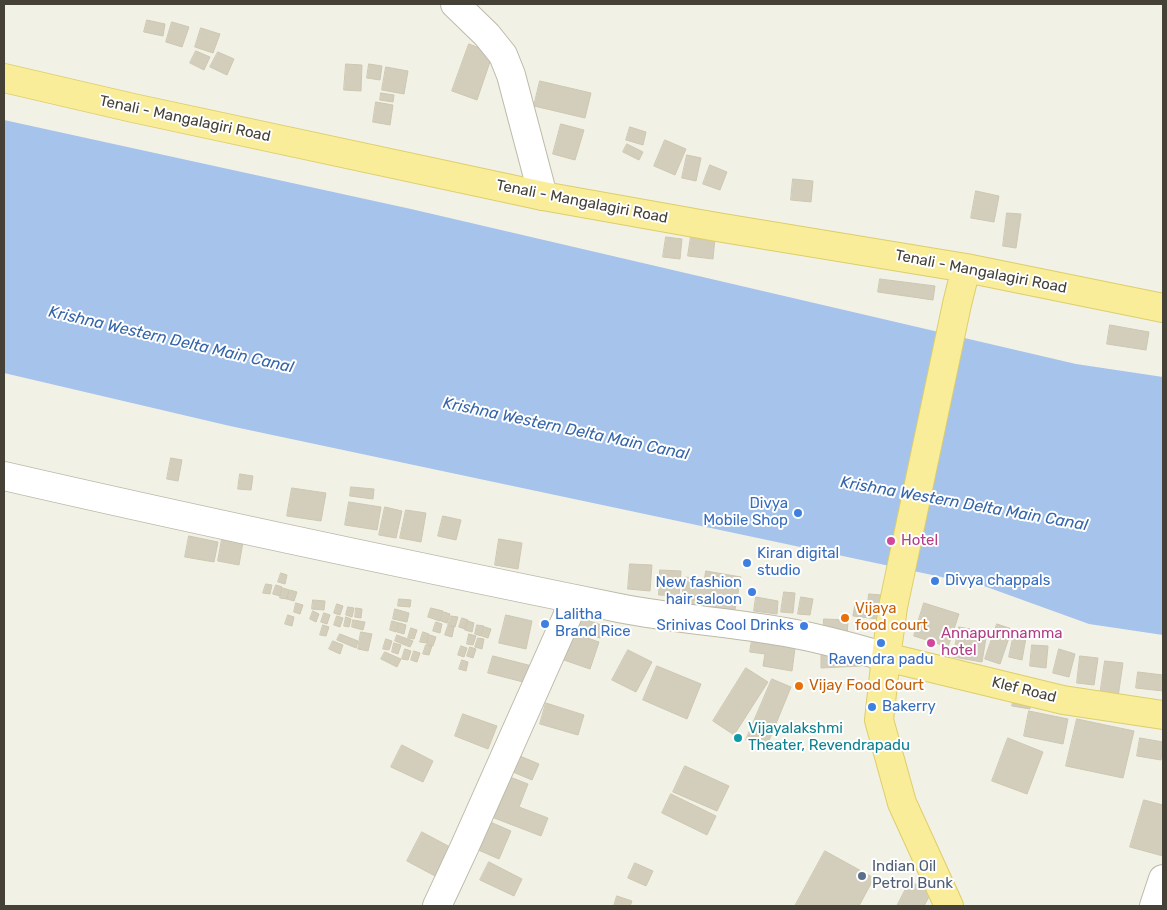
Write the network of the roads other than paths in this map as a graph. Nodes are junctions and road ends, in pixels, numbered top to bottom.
1 (455, 4) edge
2 (4, 78) edge
3 (543, 196) junction
4 (966, 268) junction
5 (1163, 308) edge
6 (4, 476) edge
7 (576, 599) junction
8 (886, 657) junction
9 (1163, 715) edge
10 (1163, 879) edge
11 (437, 906) edge
12 (949, 906) edge
13 (1154, 906) edge

1 - 3 street
2 - 3 main road, Tenali - Mangalagiri Road
3 - 4 main road, Tenali - Mangalagiri Road
4 - 5 main road, Tenali - Mangalagiri Road
4 - 8 main road
6 - 7 street
7 - 8 street
7 - 11 street
8 - 9 main road, Klef Road
8 - 12 main road
10 - 13 street

